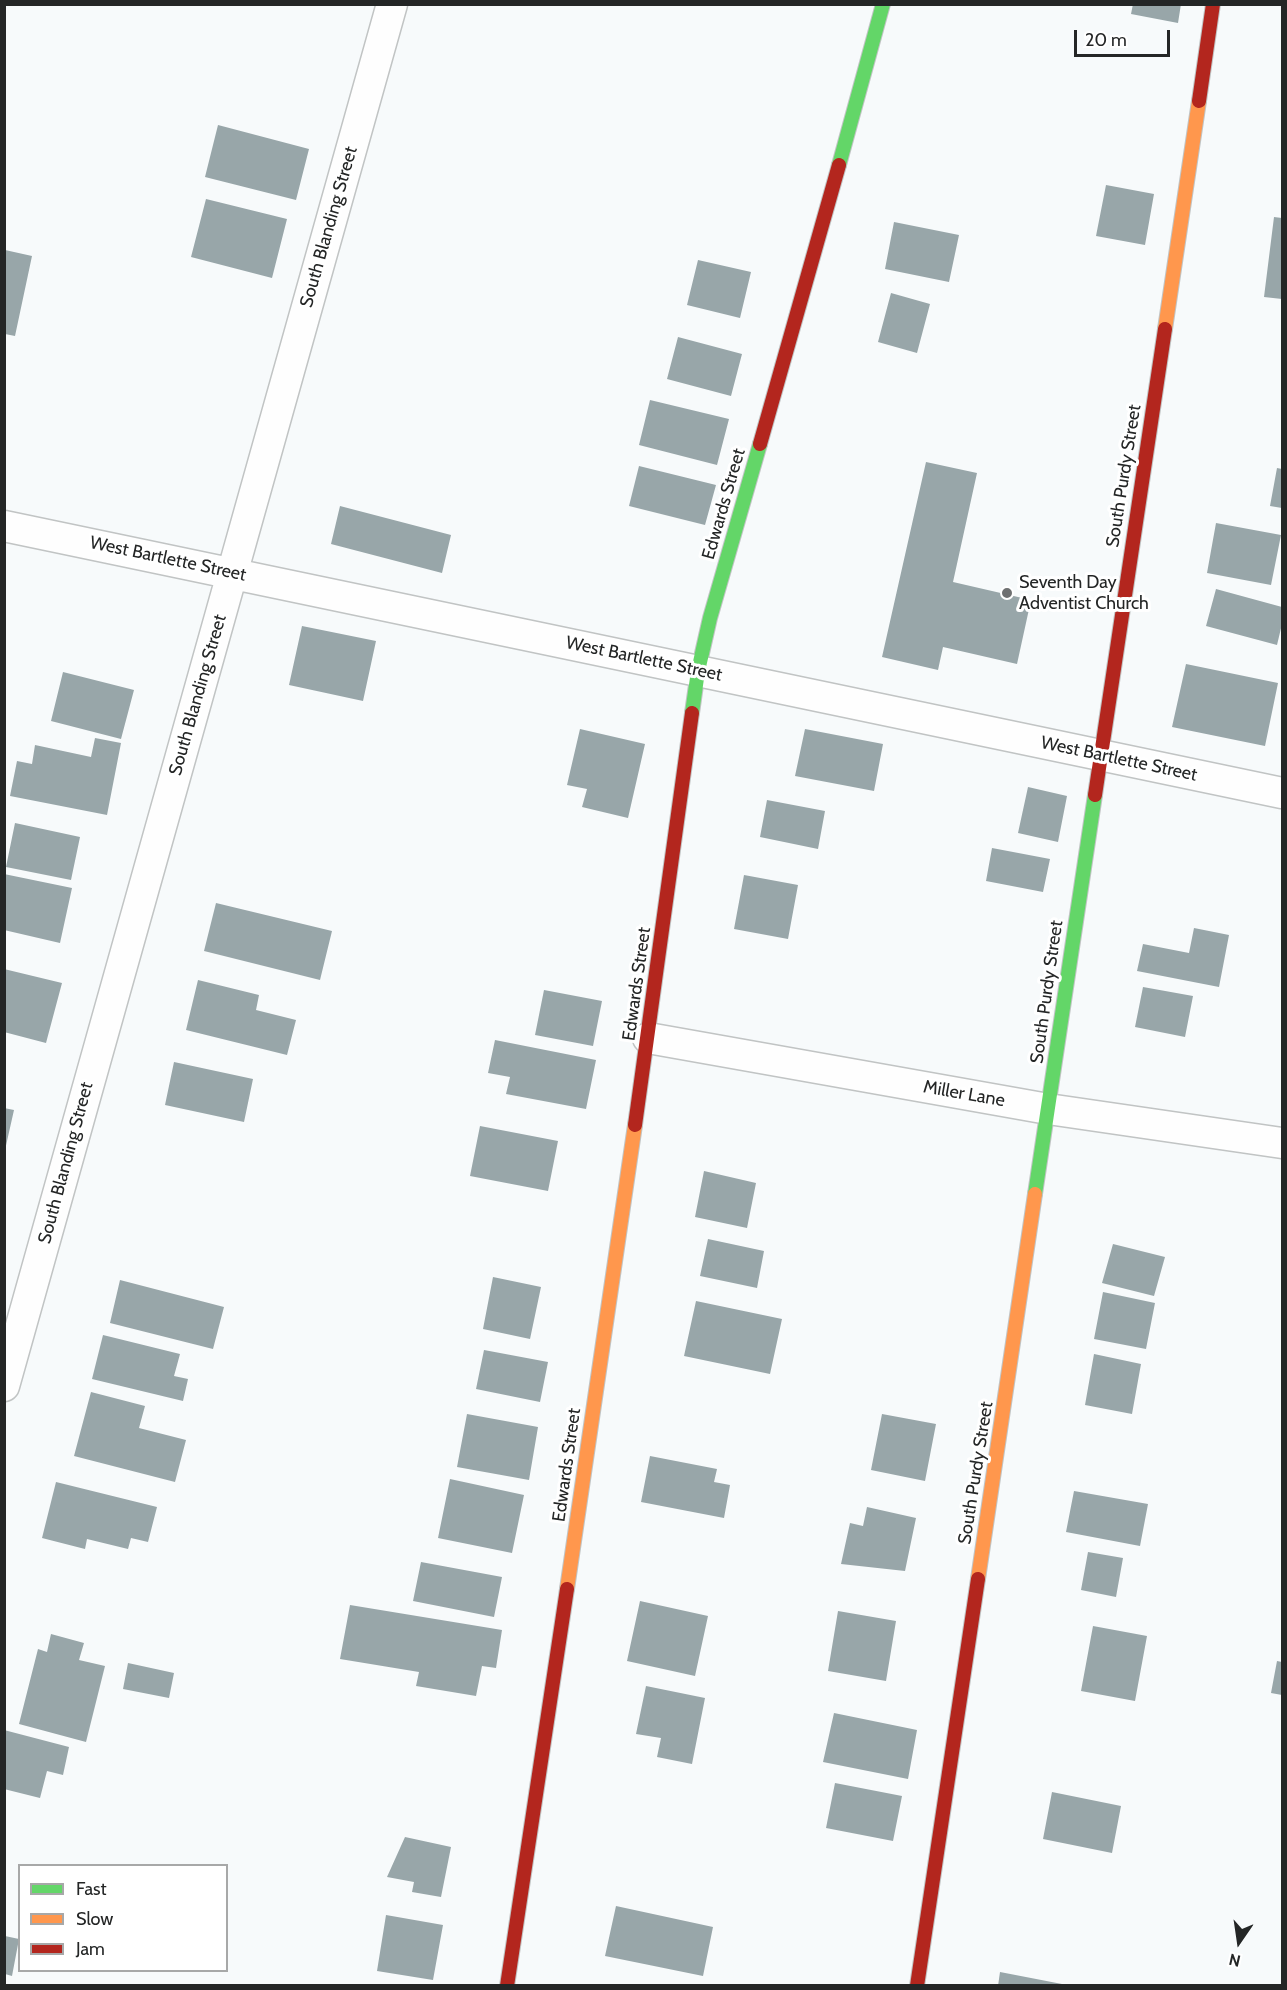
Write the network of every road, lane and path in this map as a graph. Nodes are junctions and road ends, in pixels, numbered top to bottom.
1 (392, 4) edge
2 (883, 4) edge
3 (1213, 4) edge
4 (4, 526) edge
5 (233, 572) junction
6 (698, 671) junction
7 (1100, 756) junction
8 (1282, 793) edge
9 (648, 1038) junction
10 (1048, 1109) junction
11 (1282, 1143) edge
12 (4, 1386) edge
13 (507, 1986) edge
14 (917, 1986) edge

1 - 5 street, South Blanding Street
2 - 6 street, Edwards Street
3 - 7 street, South Purdy Street
4 - 5 street, West Bartlette Street
5 - 6 street, West Bartlette Street
5 - 12 street, South Blanding Street
6 - 7 street, West Bartlette Street
6 - 9 street, Edwards Street
7 - 8 street, West Bartlette Street
7 - 10 street, South Purdy Street
9 - 10 street, Miller Lane
9 - 13 street, Edwards Street
10 - 11 street, Miller Lane
10 - 14 street, South Purdy Street

